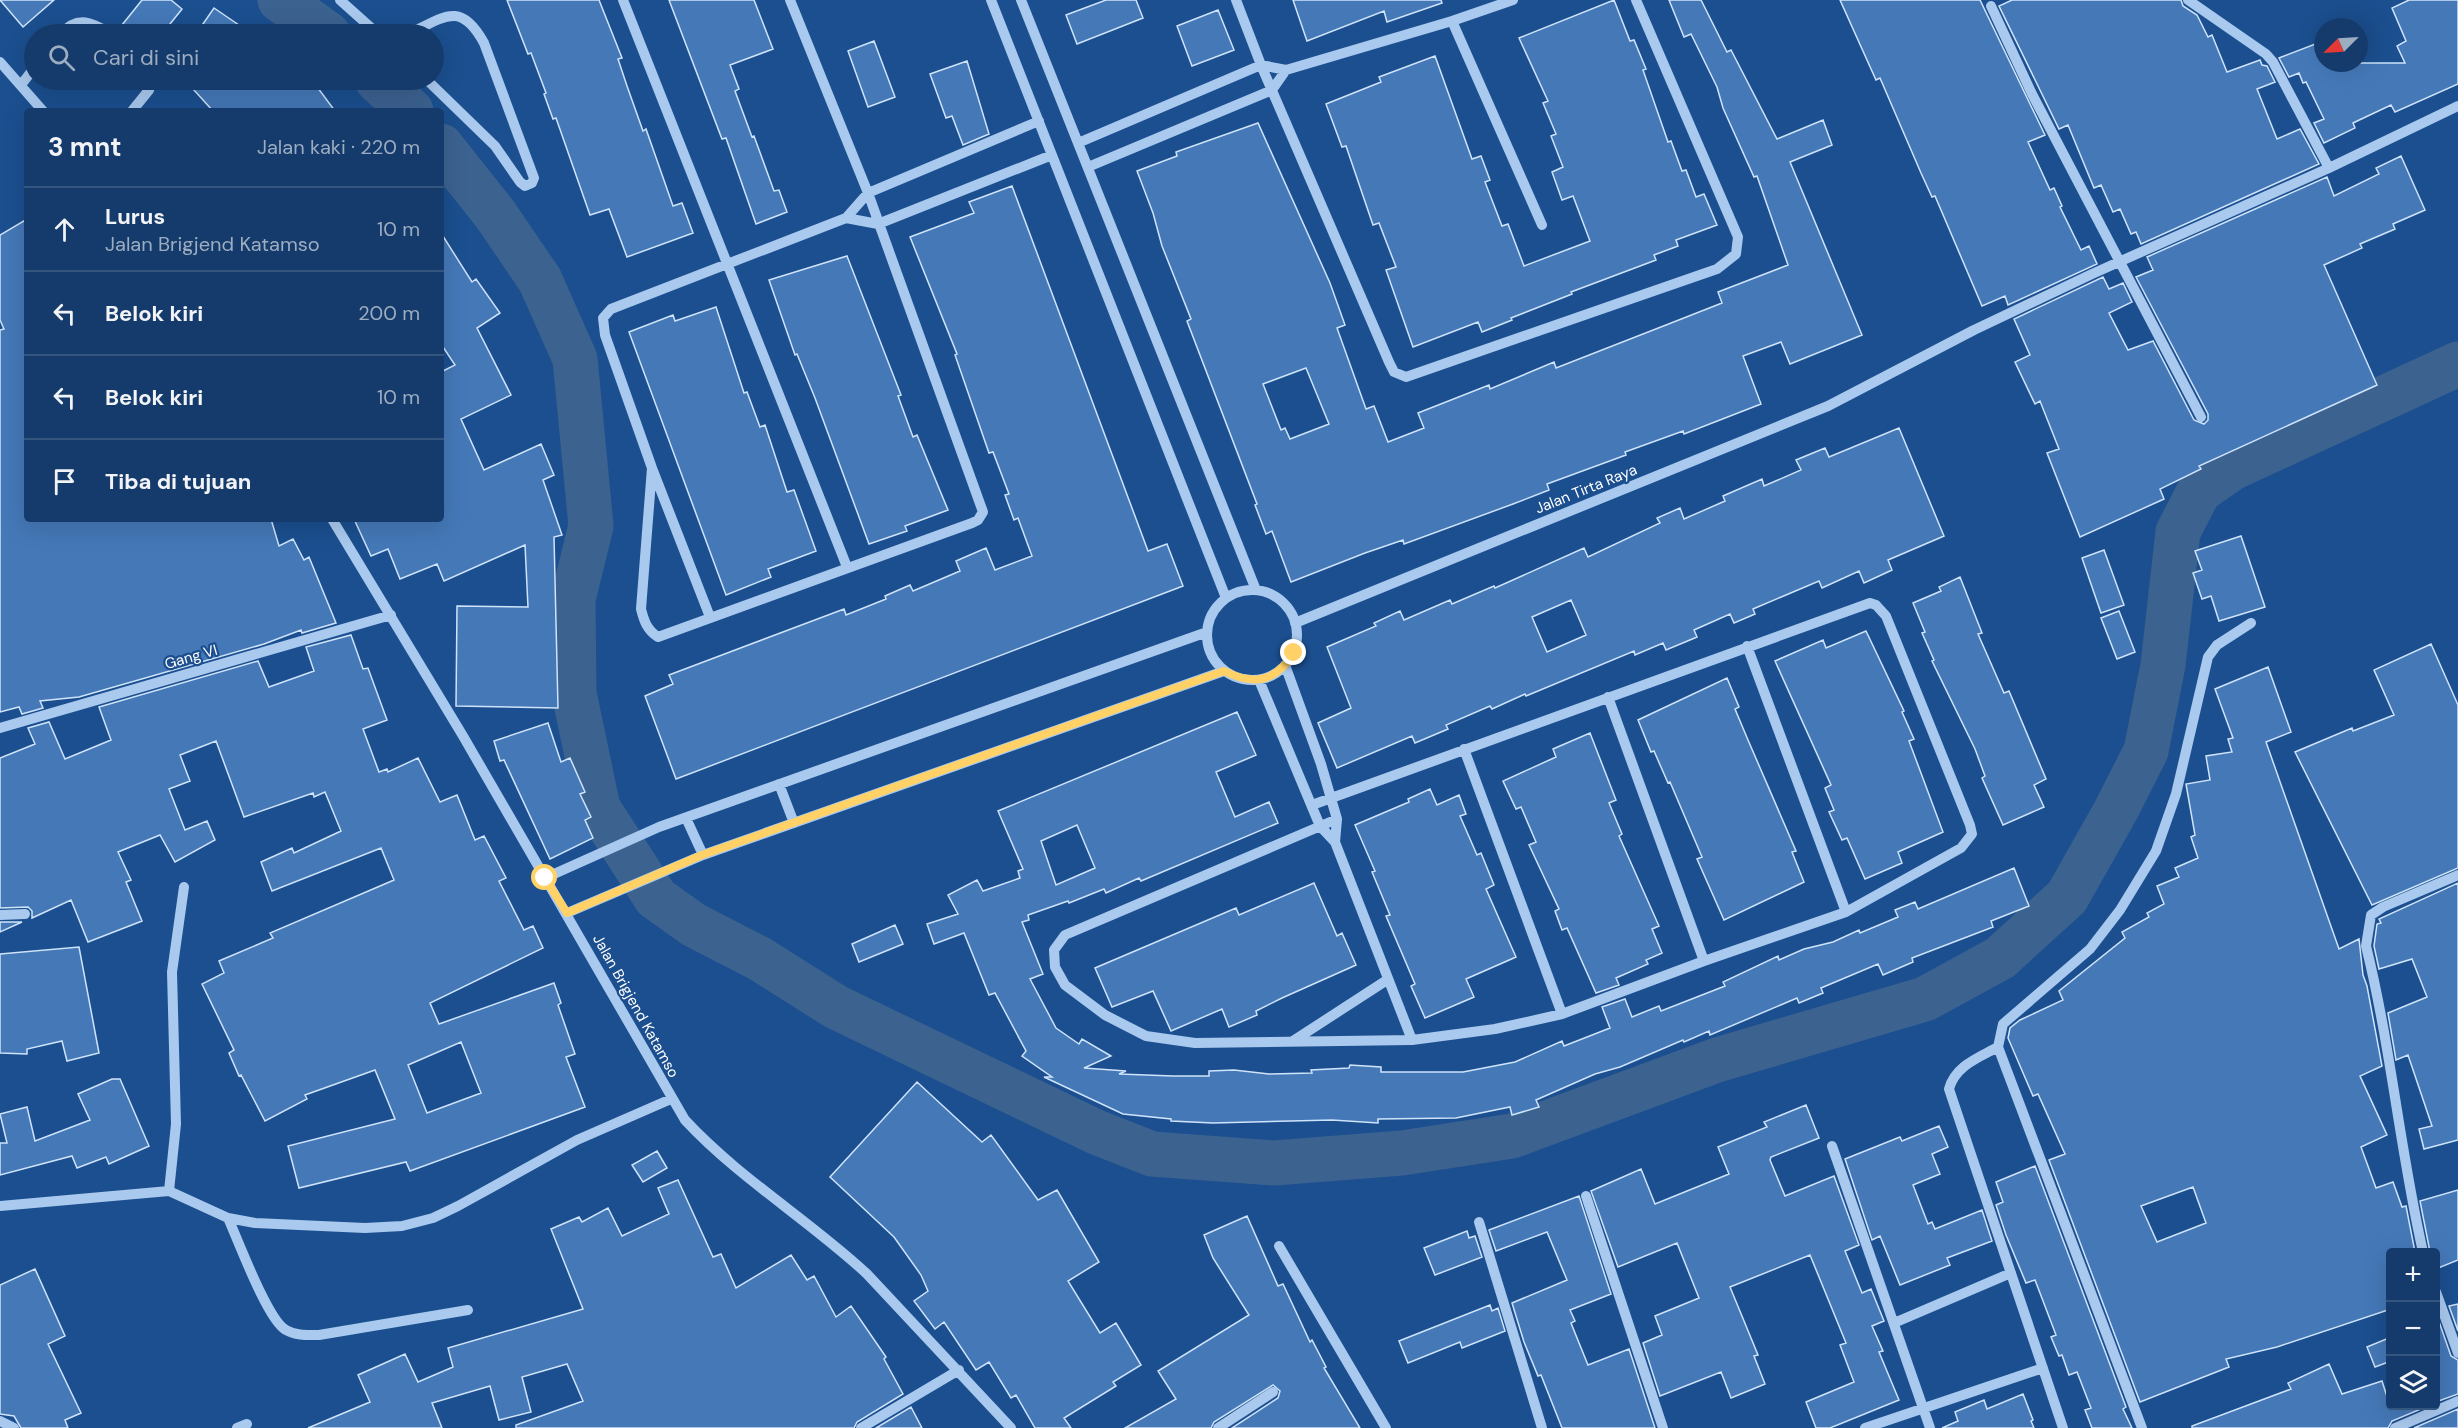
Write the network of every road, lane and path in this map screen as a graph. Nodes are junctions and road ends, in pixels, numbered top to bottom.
1 (340, 0) edge
2 (622, 0) edge
3 (790, 0) edge
4 (991, 0) edge
5 (1021, 0) edge
6 (1236, 0) edge
7 (1514, 0) edge
8 (1636, 0) edge
9 (2188, 0) edge
10 (1990, 6) dead end
11 (1452, 21) junction
12 (73, 24) edge
13 (95, 24) edge
14 (367, 24) edge
15 (434, 24) edge
16 (0, 62) edge
17 (1260, 65) junction
18 (1286, 70) junction
19 (24, 81) edge
20 (21, 85) junction
21 (24, 89) edge
22 (25, 90) edge
23 (149, 90) edge
24 (438, 90) edge
25 (1272, 90) junction
26 (2458, 106) edge
27 (40, 108) edge
28 (134, 108) edge
29 (1039, 121) junction
30 (1077, 142) junction
31 (1052, 155) junction
32 (1088, 167) junction
33 (2329, 168) junction
34 (868, 193) junction
35 (846, 218) junction
36 (878, 224) junction
37 (1542, 225) dead end
38 (2119, 262) junction
39 (727, 264) junction
40 (2201, 417) dead end
41 (652, 468) junction
42 (334, 522) edge
43 (847, 567) junction
44 (1256, 590) junction
45 (1226, 598) junction
46 (391, 615) junction
47 (710, 617) junction
48 (1295, 623) junction
49 (2251, 623) dead end
50 (1207, 632) junction
51 (1747, 646) junction
52 (1286, 665) junction
53 (1224, 671) junction
54 (1259, 680) junction
55 (1608, 697) junction
56 (0, 728) edge
57 (1464, 749) junction
58 (779, 784) junction
59 (1331, 798) junction
60 (1312, 805) junction
61 (686, 818) junction
62 (1337, 819) junction
63 (794, 823) junction
64 (1320, 826) junction
65 (1335, 842) junction
66 (702, 855) junction
67 (2458, 875) edge
68 (545, 878) junction
69 (184, 887) dead end
70 (1846, 912) junction
71 (567, 913) junction
72 (25, 914) dead end
73 (0, 915) edge
74 (1704, 961) junction
75 (1387, 980) junction
76 (1562, 1014) junction
77 (1412, 1040) junction
78 (1292, 1041) junction
79 (1998, 1047) junction
80 (671, 1099) junction
81 (1832, 1146) dead end
82 (169, 1191) junction
83 (1586, 1196) dead end
84 (0, 1206) edge
85 (228, 1218) junction
86 (1479, 1222) dead end
87 (1279, 1246) dead end
88 (2421, 1248) edge
89 (2011, 1274) junction
90 (2440, 1302) edge
91 (468, 1310) dead end
92 (1894, 1323) junction
93 (2458, 1353) edge
94 (2043, 1368) junction
95 (959, 1370) junction
96 (1273, 1392) dead end
97 (2458, 1401) edge
98 (1923, 1408) junction
99 (0, 1421) edge
100 (14, 1428) edge
101 (861, 1428) edge
102 (1011, 1428) edge
103 (1218, 1428) edge
104 (1386, 1428) edge
105 (1542, 1428) edge
106 (1663, 1428) edge
107 (1865, 1428) edge
108 (1930, 1428) edge
109 (2064, 1428) edge
110 (2142, 1428) edge
111 (2395, 1428) edge

1 - 14 street
2 - 39 street
3 - 34 street
4 - 29 street
5 - 30 street
6 - 17 street
7 - 11 street
8 - 25 street
9 - 33 street
10 - 38 street
11 - 18 street
11 - 37 street
12 - 13 street
15 - 24 street
16 - 20 street
17 - 18 street
17 - 25 street
17 - 30 street
18 - 25 street
19 - 20 street
20 - 21 street
22 - 27 street
23 - 28 street
25 - 32 street
26 - 33 street, Jalan Tirta Raya
29 - 31 street
29 - 34 street
30 - 32 street
31 - 36 street
31 - 45 street
32 - 44 street
33 - 38 street, Jalan Tirta Raya
34 - 35 street
34 - 36 street
35 - 36 street
35 - 39 street
36 - 43 street
38 - 40 street
38 - 48 street, Jalan Tirta Raya
39 - 41 street
39 - 43 street
41 - 47 street
41 - 47 street
42 - 46 street, Jalan Brigjend Katamso
43 - 47 street
44 - 45 street
44 - 48 street
45 - 50 street
46 - 56 street, Gang VI
46 - 68 street, Jalan Brigjend Katamso
48 - 52 street
49 - 79 street
50 - 53 street
50 - 58 street
51 - 55 street
51 - 70 street
51 - 70 street
52 - 54 street
52 - 59 street
53 - 54 street
53 - 63 street
54 - 60 street
55 - 57 street
55 - 74 street
57 - 59 street
57 - 76 street
58 - 61 street
58 - 63 street
59 - 60 street
59 - 62 street
60 - 64 street
61 - 66 street
61 - 68 street
62 - 64 street
62 - 65 street
63 - 66 street
64 - 65 street
64 - 78 street
65 - 75 street
66 - 71 street
67 - 88 street
68 - 71 street, Jalan Brigjend Katamso
69 - 82 street
70 - 74 street
71 - 80 street, Jalan Brigjend Katamso
72 - 73 street
74 - 76 street
75 - 77 street
75 - 78 street
76 - 77 street
77 - 78 street
79 - 89 street
79 - 110 street
80 - 85 street
80 - 95 street, Jalan Brigjend Katamso
81 - 92 street
82 - 84 street
82 - 85 street
83 - 106 street
85 - 91 street
86 - 105 street
87 - 104 street
89 - 92 street
89 - 94 street
90 - 93 street
92 - 98 street
94 - 98 street
94 - 109 street
95 - 101 street
95 - 102 street, Jalan Brigjend Katamso
96 - 103 street
97 - 111 street
98 - 107 street
98 - 108 street
99 - 100 street

